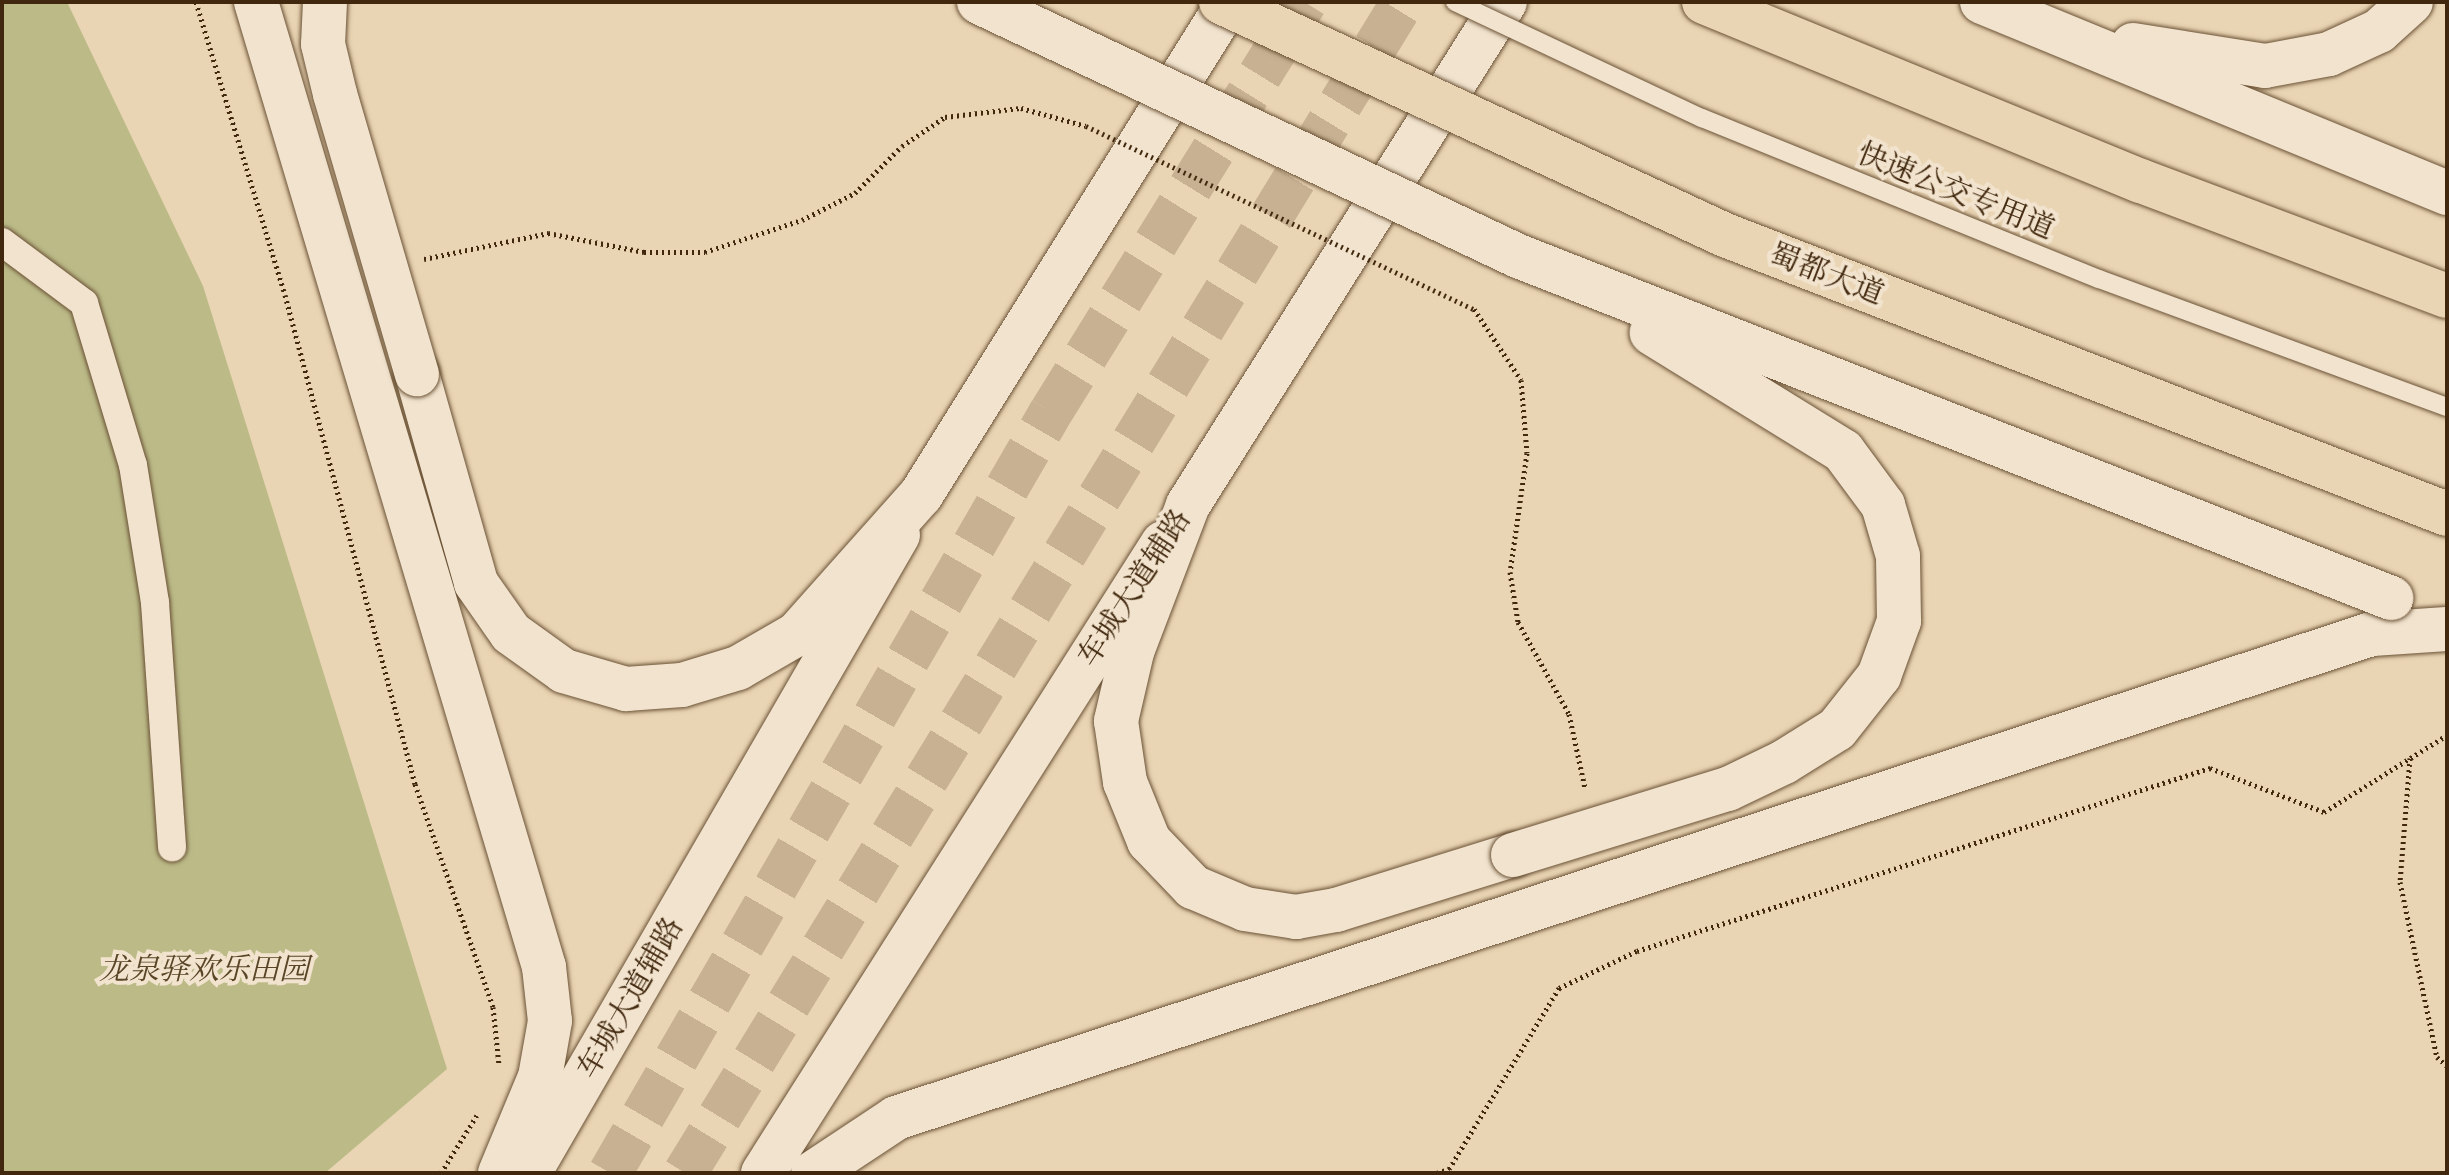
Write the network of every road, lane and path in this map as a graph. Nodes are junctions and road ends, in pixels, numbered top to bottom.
1 (196, 2) edge
2 (256, 2) edge
3 (325, 2) edge
4 (979, 2) edge
5 (1221, 2) edge
6 (1229, 2) edge
7 (1455, 2) edge
8 (1505, 2) edge
9 (1704, 2) edge
10 (1982, 2) edge
11 (2411, 2) edge
12 (2031, 24) junction
13 (2447, 193) edge
14 (2, 242) edge
15 (1518, 256) junction
16 (423, 259) dead end
17 (2447, 296) edge
18 (2447, 407) edge
19 (921, 495) junction
20 (1188, 505) junction
21 (2447, 514) edge
22 (2447, 616) edge
23 (2447, 629) edge
24 (2447, 735) edge
25 (2410, 758) junction
26 (1585, 788) dead end
27 (172, 847) dead end
28 (2447, 1066) edge
29 (493, 1078) dead end
30 (481, 1106) dead end
31 (441, 1173) edge
32 (500, 1173) edge
33 (529, 1173) edge
34 (763, 1173) edge
35 (813, 1173) edge
36 (1437, 1173) edge

1 - 29 path
2 - 32 main road
3 - 19 main road, bridge
4 - 15 main road, bridge
5 - 21 highway, 蜀都大道, bridge
6 - 19 main road, 车城大道辅路
7 - 18 lane, 快速公交专用道, bridge
8 - 20 main road, 车城大道辅路
9 - 17 highway
10 - 12 main road
11 - 12 main road
12 - 13 main road
14 - 27 street
15 - 20 main road, bridge
15 - 22 main road, bridge
16 - 26 path, bridge
19 - 33 main road, 车城大道辅路
20 - 34 main road, 车城大道辅路
23 - 35 main road
24 - 25 path
25 - 28 path
25 - 36 path
30 - 31 path

